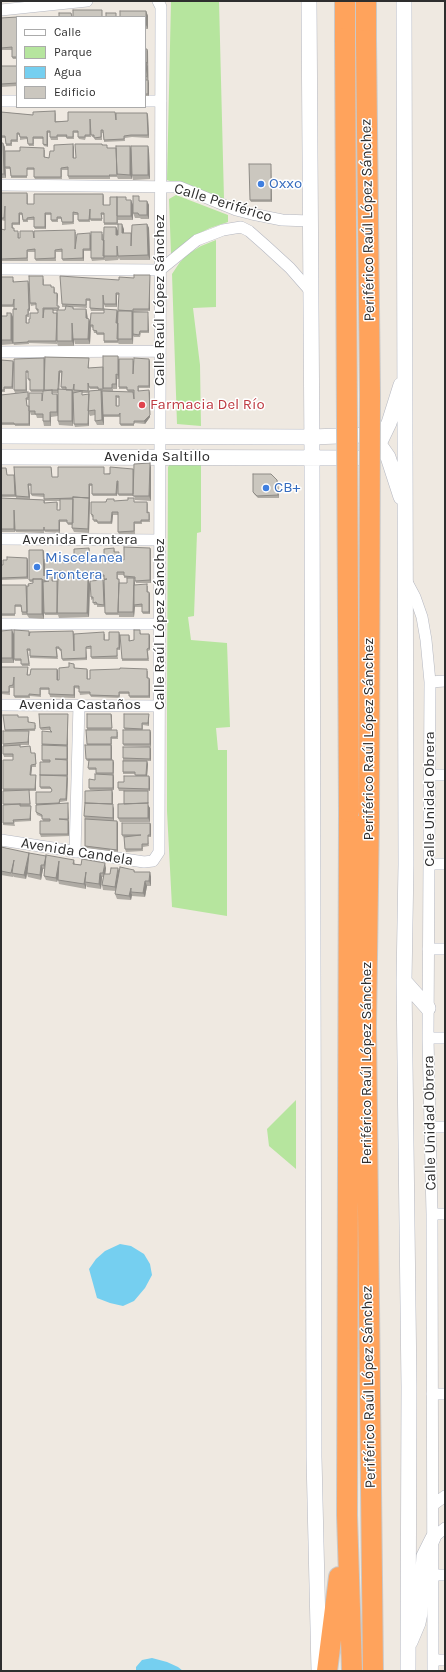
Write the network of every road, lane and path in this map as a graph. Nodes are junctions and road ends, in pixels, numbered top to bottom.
1 (87, 1) edge
2 (158, 1) edge
3 (309, 1) edge
4 (345, 1) edge
5 (366, 1) edge
6 (404, 1) edge
7 (1, 10) edge
8 (1, 101) edge
9 (16, 101) edge
10 (146, 101) edge
11 (161, 101) junction
12 (1, 185) edge
13 (160, 186) junction
14 (310, 221) junction
15 (1, 269) edge
16 (160, 270) junction
17 (311, 292) junction
18 (160, 351) junction
19 (1, 352) edge
20 (406, 372) junction
21 (1, 436) edge
22 (160, 436) junction
23 (312, 437) junction
24 (379, 444) junction
25 (1, 457) edge
26 (160, 457) junction
27 (312, 458) junction
28 (406, 512) junction
29 (1, 539) edge
30 (160, 540) junction
31 (406, 580) junction
32 (1, 624) edge
33 (160, 624) junction
34 (445, 681) edge
35 (430, 682) junction
36 (1, 705) edge
37 (79, 705) junction
38 (160, 706) junction
39 (431, 775) junction
40 (445, 775) edge
41 (1, 840) edge
42 (75, 852) junction
43 (153, 861) joint
44 (430, 864) junction
45 (445, 864) edge
46 (428, 949) junction
47 (445, 949) edge
48 (404, 981) junction
49 (428, 1008) junction
50 (428, 1038) junction
51 (445, 1038) edge
52 (430, 1127) junction
53 (445, 1127) edge
54 (432, 1214) junction
55 (445, 1214) edge
56 (432, 1394) junction
57 (445, 1394) edge
58 (445, 1496) edge
59 (434, 1505) junction
60 (347, 1515) junction
61 (445, 1528) edge
62 (433, 1538) junction
63 (433, 1575) junction
64 (445, 1575) edge
65 (372, 1618) junction
66 (407, 1648) junction
67 (445, 1660) edge
68 (433, 1665) edge
69 (319, 1671) edge
70 (327, 1671) edge
71 (352, 1671) edge
72 (373, 1671) edge
73 (378, 1671) edge
74 (408, 1671) edge

1 - 7 street
2 - 11 street, Calle Raúl López Sánchez
3 - 14 main road
4 - 60 highway, Periférico Raúl López Sánchez, bridge
5 - 65 highway, Periférico Raúl López Sánchez, bridge
6 - 20 main road
8 - 9 street
10 - 11 street
11 - 13 street, Calle Raúl López Sánchez
12 - 13 street, Calle Periférico
13 - 14 street, Calle Periférico
13 - 16 street, Calle Raúl López Sánchez
14 - 17 main road
15 - 16 street
16 - 17 street
16 - 18 street, Calle Raúl López Sánchez
17 - 23 main road
18 - 19 street
18 - 22 street, Calle Raúl López Sánchez
20 - 24 main road
20 - 28 main road
21 - 22 main road, Avenida Saltillo
22 - 23 main road, Avenida Saltillo
22 - 26 street, Calle Raúl López Sánchez
23 - 24 main road
23 - 27 main road
24 - 27 main road
24 - 28 main road
25 - 26 main road, Avenida Saltillo
26 - 27 main road, Avenida Saltillo
26 - 30 street, Calle Raúl López Sánchez
27 - 69 main road
28 - 31 main road
29 - 30 street, Avenida Frontera
30 - 33 street, Calle Raúl López Sánchez
31 - 35 street, Calle Unidad Obrera
31 - 48 main road
32 - 33 street
33 - 38 street, Calle Raúl López Sánchez
34 - 35 street
35 - 39 street, Calle Unidad Obrera
36 - 37 street, Avenida Castaños
37 - 38 street, Avenida Castaños
37 - 42 street
38 - 43 street, Calle Raúl López Sánchez
39 - 40 street
39 - 44 street, Calle Unidad Obrera
41 - 42 street, Avenida Candela
42 - 43 street, Avenida Candela
44 - 45 street
44 - 46 street, Calle Unidad Obrera
46 - 47 street
46 - 49 street, Calle Unidad Obrera
48 - 49 main road
48 - 66 main road
49 - 50 street, Calle Unidad Obrera
50 - 51 street
50 - 52 street, Calle Unidad Obrera
52 - 53 street
52 - 54 street, Calle Unidad Obrera
54 - 55 street
54 - 56 street, Calle Unidad Obrera
56 - 57 street
56 - 59 street, Calle Unidad Obrera
58 - 59 street
59 - 62 street, Calle Unidad Obrera
60 - 70 highway
60 - 71 highway, Periférico Raúl López Sánchez
61 - 62 street
62 - 63 street, Calle Unidad Obrera
62 - 66 main road
63 - 64 street
63 - 68 street, Calle Unidad Obrera
65 - 72 highway, Periférico Raúl López Sánchez
65 - 73 highway
66 - 74 main road
67 - 68 street

